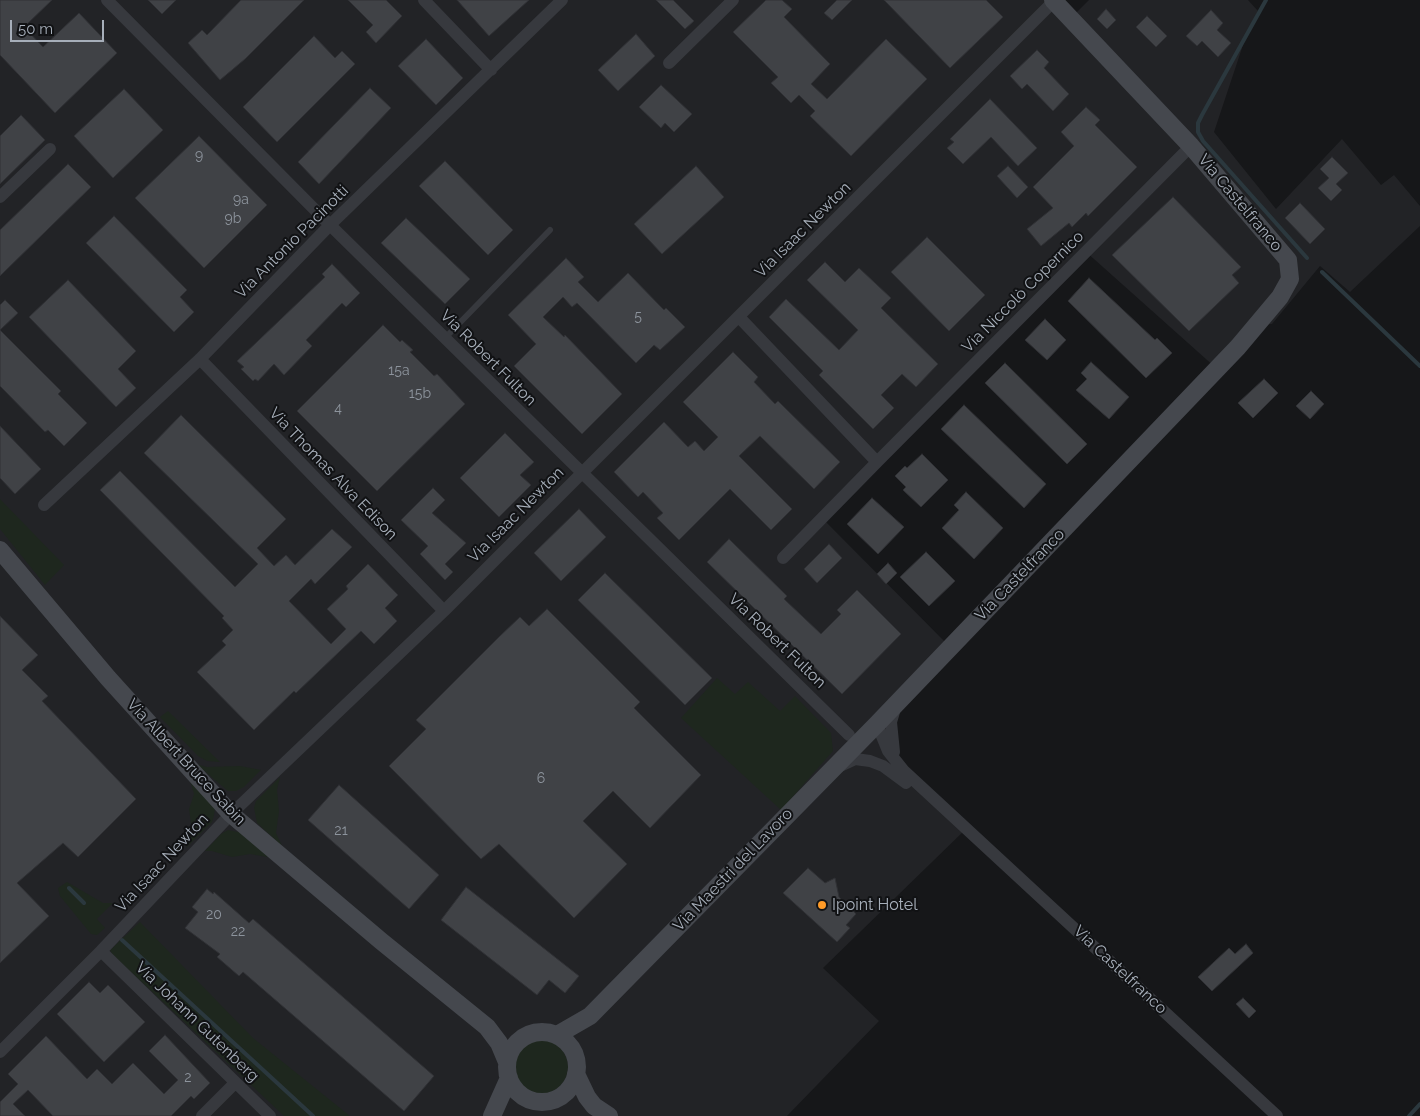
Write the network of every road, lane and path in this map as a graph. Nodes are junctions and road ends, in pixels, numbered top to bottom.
1 (108, 0) edge
2 (424, 0) edge
3 (562, 0) edge
4 (733, 0) edge
5 (1053, 0) edge
6 (669, 63) dead end
7 (491, 70) junction
8 (1191, 146) junction
9 (50, 149) dead end
10 (0, 197) edge
11 (330, 225) junction
12 (550, 230) dead end
13 (739, 317) junction
14 (445, 338) junction
15 (200, 359) junction
16 (877, 462) junction
17 (581, 472) junction
18 (44, 505) dead end
19 (0, 550) edge
20 (783, 558) dead end
21 (444, 611) junction
22 (896, 703) junction
23 (877, 724) junction
24 (849, 735) dead end
25 (895, 762) junction
26 (827, 774) junction
27 (941, 806) junction
28 (231, 814) junction
29 (101, 951) junction
30 (590, 1016) junction
31 (488, 1027) junction
32 (557, 1035) junction
33 (526, 1036) junction
34 (0, 1052) edge
35 (575, 1056) junction
36 (508, 1070) junction
37 (576, 1074) junction
38 (234, 1083) junction
39 (555, 1099) junction
40 (530, 1100) junction
41 (594, 1106) junction
42 (202, 1116) edge
43 (270, 1116) edge
44 (493, 1116) edge
45 (609, 1116) edge
46 (1277, 1116) edge

1 - 11 street, Via Robert Fulton
2 - 7 street
3 - 7 street, Via Antonio Pacinotti
4 - 6 street
5 - 8 street, Via Castelfranco
5 - 13 street, Via Isaac Newton
7 - 11 street, Via Antonio Pacinotti
8 - 16 street, Via Niccolò Copernico
8 - 22 street, Via Castelfranco
9 - 10 street
11 - 14 street, Via Robert Fulton
11 - 15 street, Via Antonio Pacinotti
12 - 14 lane
13 - 16 street
13 - 17 street, Via Isaac Newton
14 - 17 street, Via Robert Fulton
15 - 18 street, Via Antonio Pacinotti
15 - 21 street, Via Thomas Alva Edison
16 - 20 street, Via Niccolò Copernico
17 - 21 street, Via Isaac Newton
17 - 24 street, Via Robert Fulton
19 - 28 street, Via Albert Bruce Sabin
21 - 28 street, Via Isaac Newton
22 - 23 street, Via Castelfranco
22 - 25 street
23 - 25 street, Via Castelfranco
23 - 26 street, Via Maestri del Lavoro
25 - 27 street, Via Castelfranco
26 - 27 street
26 - 30 street, Via Maestri del Lavoro
27 - 46 street, Via Castelfranco
28 - 29 street, Via Isaac Newton
28 - 31 street, Via Albert Bruce Sabin
29 - 34 street, Via Isaac Newton
29 - 38 street, Via Johann Gutenberg
30 - 32 street, Via Maestri del Lavoro
30 - 35 street, Via Maestri del Lavoro
31 - 33 street, Via Albert Bruce Sabin
31 - 36 street, Via Albert Bruce Sabin
32 - 33 street
32 - 35 street
33 - 36 street
35 - 37 street
36 - 40 street
36 - 44 street
37 - 39 street
37 - 41 street
38 - 42 street
38 - 43 street, Via Johann Gutenberg
39 - 40 street
39 - 41 street
40 - 44 street
41 - 45 street

